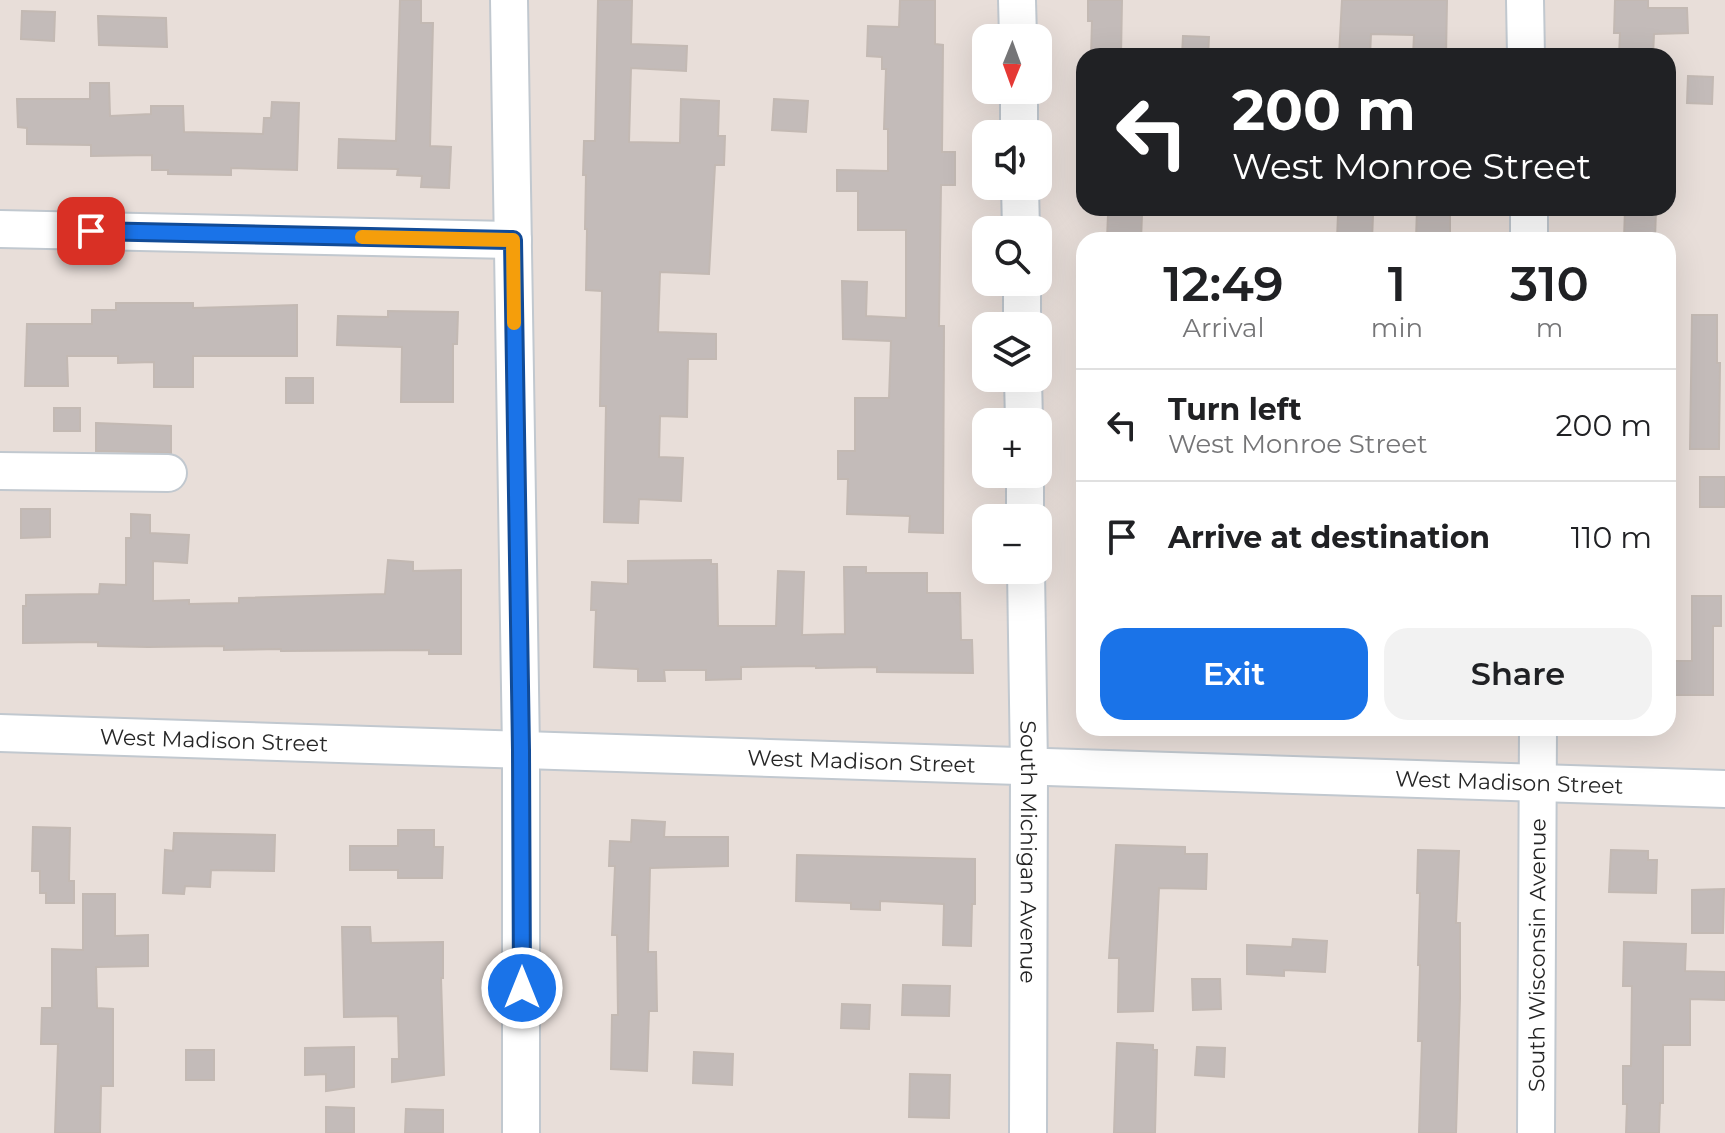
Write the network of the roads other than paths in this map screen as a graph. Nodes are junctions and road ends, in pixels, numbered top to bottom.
1 (509, 0) edge
2 (1017, 0) edge
3 (1525, 0) edge
4 (1018, 24) edge
5 (1526, 48) edge
6 (0, 229) edge
7 (513, 240) junction
8 (0, 471) edge
9 (168, 473) dead end
10 (1026, 584) edge
11 (0, 733) edge
12 (1538, 736) edge
13 (521, 750) junction
14 (1029, 767) junction
15 (1537, 784) junction
16 (1725, 789) edge
17 (521, 1133) edge
18 (1028, 1133) edge
19 (1536, 1133) edge

1 - 7 street
2 - 4 street
3 - 5 street
6 - 7 street
7 - 13 street
8 - 9 street
10 - 14 street, South Michigan Avenue
11 - 13 street, West Madison Street
12 - 15 street, South Wisconsin Avenue
13 - 14 street, West Madison Street
13 - 17 street
14 - 15 street, West Madison Street
14 - 18 street, South Michigan Avenue
15 - 16 street, West Madison Street
15 - 19 street, South Wisconsin Avenue

